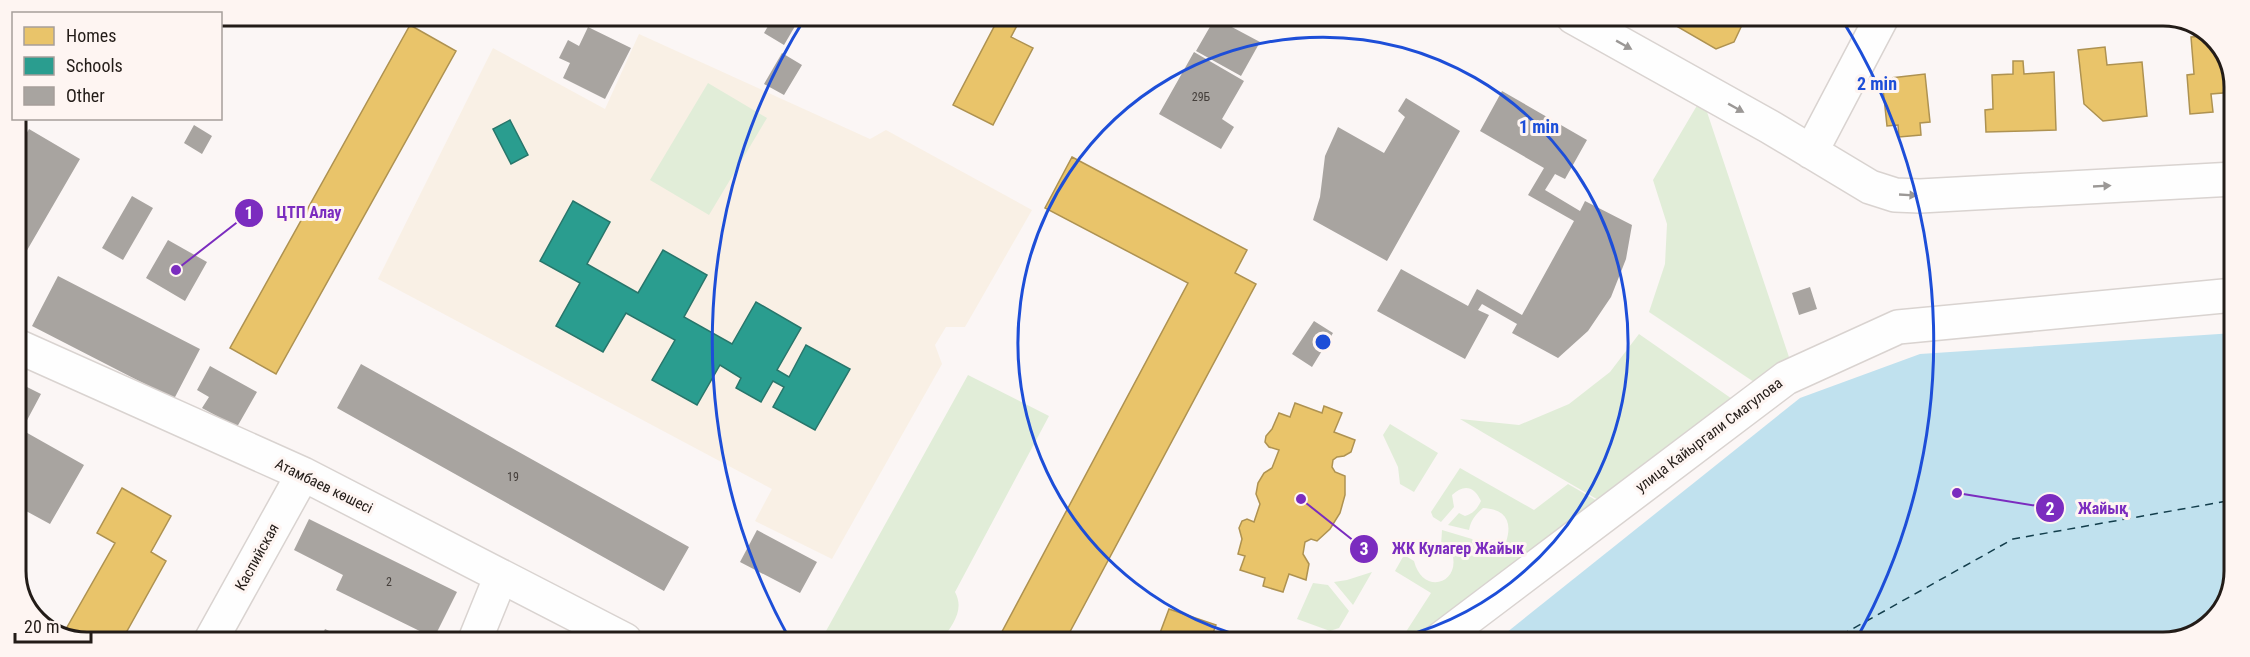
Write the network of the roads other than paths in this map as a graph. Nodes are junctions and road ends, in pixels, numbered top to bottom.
1 (1589, 26) edge
2 (1877, 26) edge
3 (1811, 152) junction
4 (2224, 180) edge
5 (2224, 296) edge
6 (26, 350) edge
7 (303, 474) junction
8 (501, 576) junction
9 (215, 632) edge
10 (479, 632) edge
11 (610, 632) edge
12 (1450, 632) edge

1 -> 3 street
2 - 3 street
3 -> 4 street
5 - 12 street, улица Кайыргали Смагулова
6 - 7 street, Атамбаев көшесі
7 - 8 street, Атамбаев көшесі
7 - 9 street, Каспийская
8 - 10 street
8 - 11 street, Атамбаев көшесі

